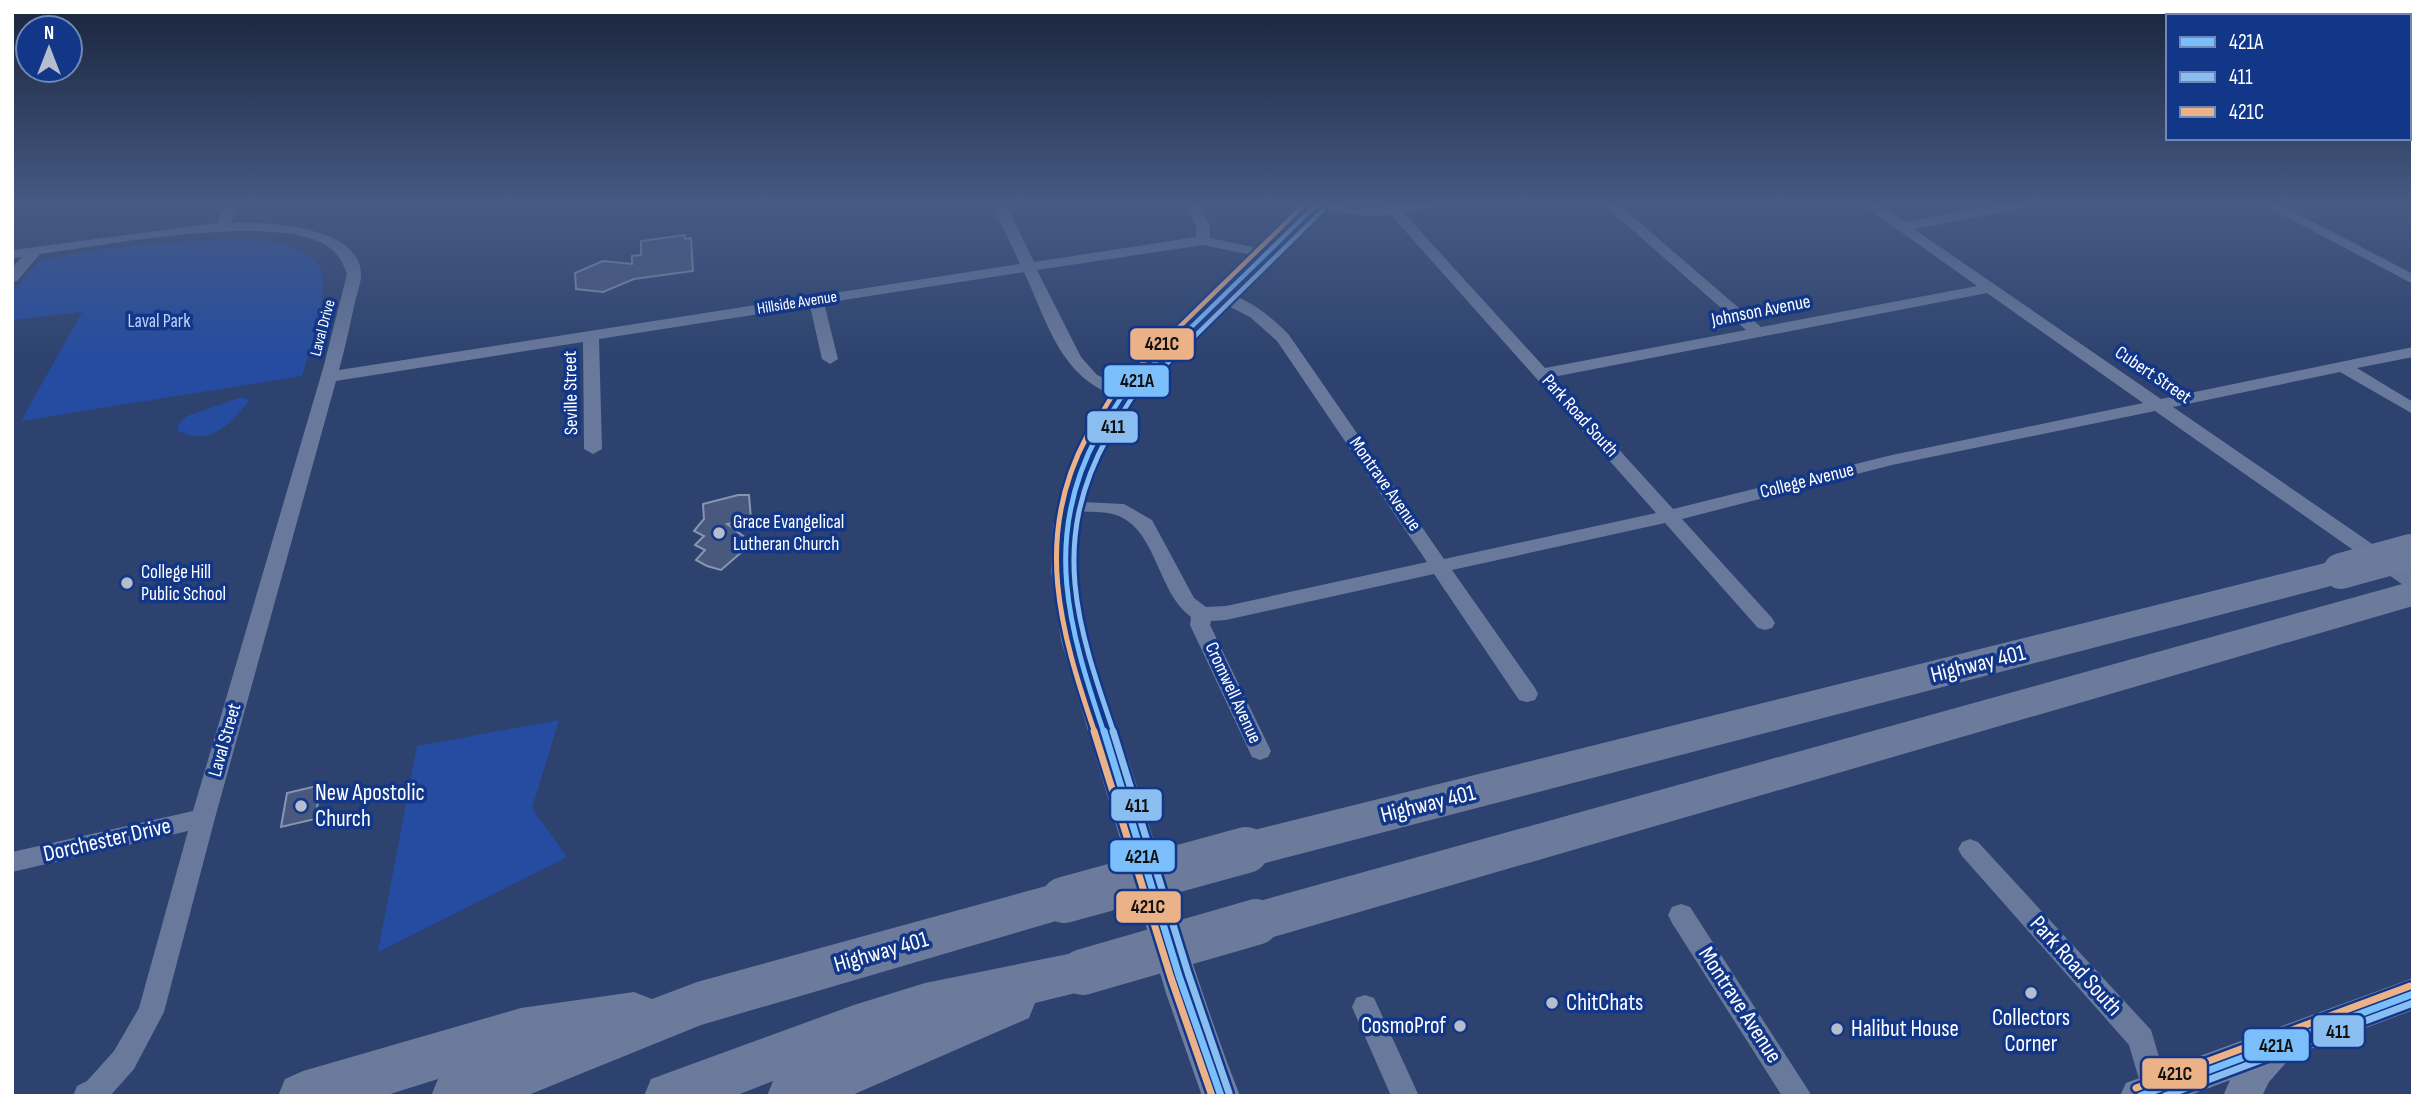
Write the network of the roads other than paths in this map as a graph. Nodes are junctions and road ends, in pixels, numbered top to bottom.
1 (31, 256) edge
2 (346, 256) edge
3 (1023, 256) edge
4 (1100, 256) edge
5 (1265, 256) edge
6 (1435, 256) edge
7 (1670, 256) edge
8 (1943, 256) edge
9 (2367, 256) edge
10 (1028, 266) junction
11 (12, 278) edge
12 (2413, 280) edge
13 (1988, 288) junction
14 (1222, 297) junction
15 (816, 300) junction
16 (1759, 333) junction
17 (592, 337) junction
18 (2413, 352) edge
19 (830, 359) dead end
20 (2345, 368) junction
21 (1542, 374) junction
22 (328, 377) junction
23 (1124, 393) junction
24 (2162, 406) junction
25 (2413, 409) edge
26 (593, 449) dead end
27 (1069, 505) junction
28 (1669, 516) junction
29 (1441, 565) junction
30 (2407, 576) edge
31 (1202, 614) junction
32 (1765, 623) dead end
33 (1527, 694) dead end
34 (1260, 751) dead end
35 (203, 818) junction
36 (1970, 849) dead end
37 (12, 862) edge
38 (1681, 915) dead end
39 (1083, 972) junction
40 (2413, 994) edge
41 (696, 1004) junction
42 (1365, 1007) dead end
43 (2281, 1045) junction
44 (92, 1093) edge
45 (2151, 1094) edge
46 (303, 1096) edge
47 (456, 1096) edge
48 (669, 1096) edge
49 (792, 1096) edge
50 (1221, 1096) edge
51 (1405, 1096) edge
52 (1798, 1096) edge
53 (2242, 1096) edge

1 - 11 street
2 - 22 street, Laval Drive
3 - 10 street
4 - 10 street, Hillside Avenue
5 - 14 main road
6 - 21 street, Park Road South
7 - 16 street
8 - 13 street, Cubert Street
9 - 12 street
10 - 15 street, Hillside Avenue
10 - 23 street
13 - 16 street, Johnson Avenue
13 - 24 street, Cubert Street
14 - 23 main road
14 - 29 street, Montrave Avenue
15 - 17 street, Hillside Avenue
15 - 19 street
16 - 21 street, Johnson Avenue
17 - 22 street, Hillside Avenue
17 - 26 street, Seville Street
18 - 20 street, College Avenue
20 - 24 street, College Avenue
20 - 25 street
21 - 28 street, Park Road South
22 - 35 street, Laval Street
23 - 27 main road
24 - 28 street, College Avenue
24 - 30 street, Cubert Street
27 - 31 street, Cromwell Avenue
27 - 50 main road
28 - 29 street, College Avenue
28 - 32 street, Park Road South
29 - 31 street, College Avenue
29 - 33 street, Montrave Avenue
30 - 39 highway, bridge
30 - 41 highway, Highway 401, bridge
31 - 34 street, Cromwell Avenue
35 - 37 street, Dorchester Drive
35 - 44 street, Laval Street
36 - 45 street, Park Road South
38 - 52 street, Montrave Avenue
39 - 48 highway
39 - 49 highway
40 - 43 main road
41 - 46 highway
41 - 47 highway, Highway 401
42 - 51 street
43 - 45 main road
43 - 53 main road

